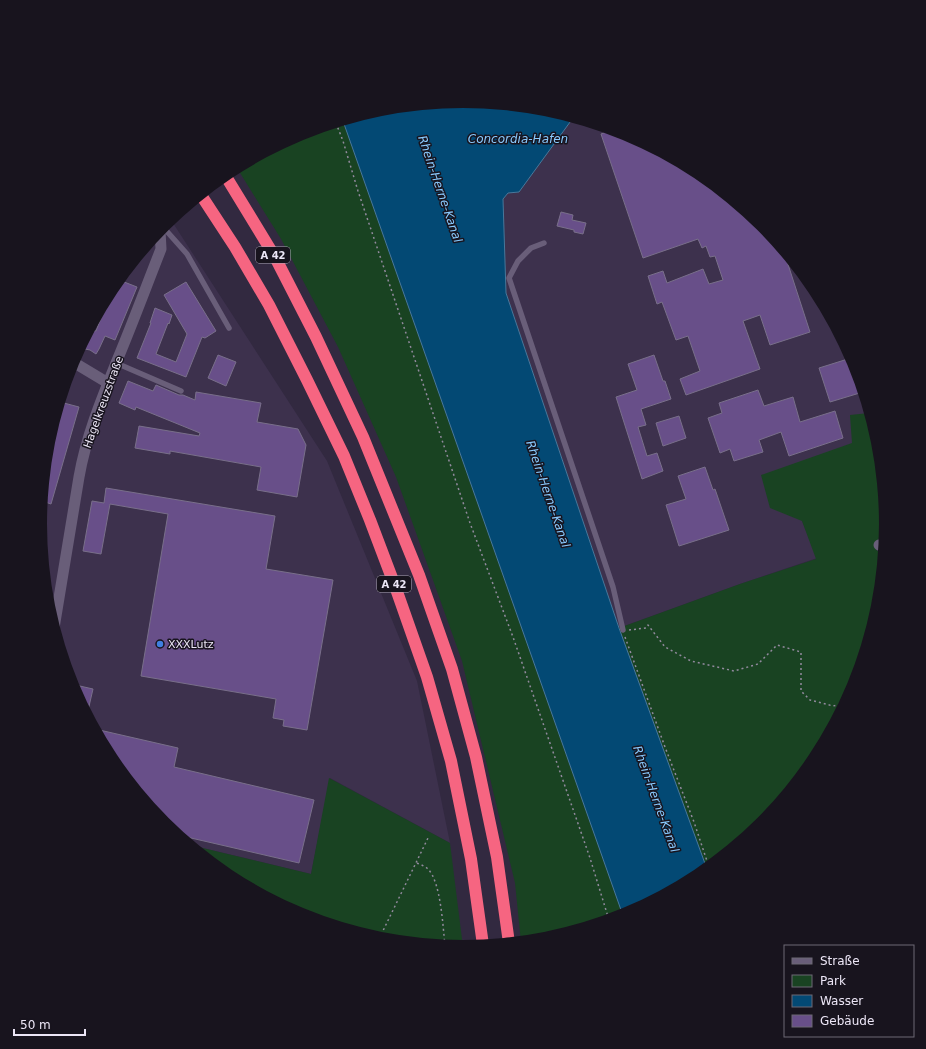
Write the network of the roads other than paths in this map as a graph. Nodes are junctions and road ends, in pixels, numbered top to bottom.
1 (229, 181) edge
2 (204, 199) edge
3 (167, 232) edge
4 (160, 239) edge
5 (544, 243) dead end
6 (229, 328) dead end
7 (116, 363) junction
8 (79, 365) edge
9 (108, 383) junction
10 (181, 391) dead end
11 (57, 613) edge
12 (623, 630) road end
13 (508, 938) edge
14 (482, 940) edge

1 - 13 highway, A 42
2 - 14 highway, A 42
3 - 6 lane
4 - 7 street, Hagelkreuzstraße
5 - 12 lane
7 - 9 street, Hagelkreuzstraße
7 - 10 lane
8 - 9 street
9 - 11 street, Hagelkreuzstraße

